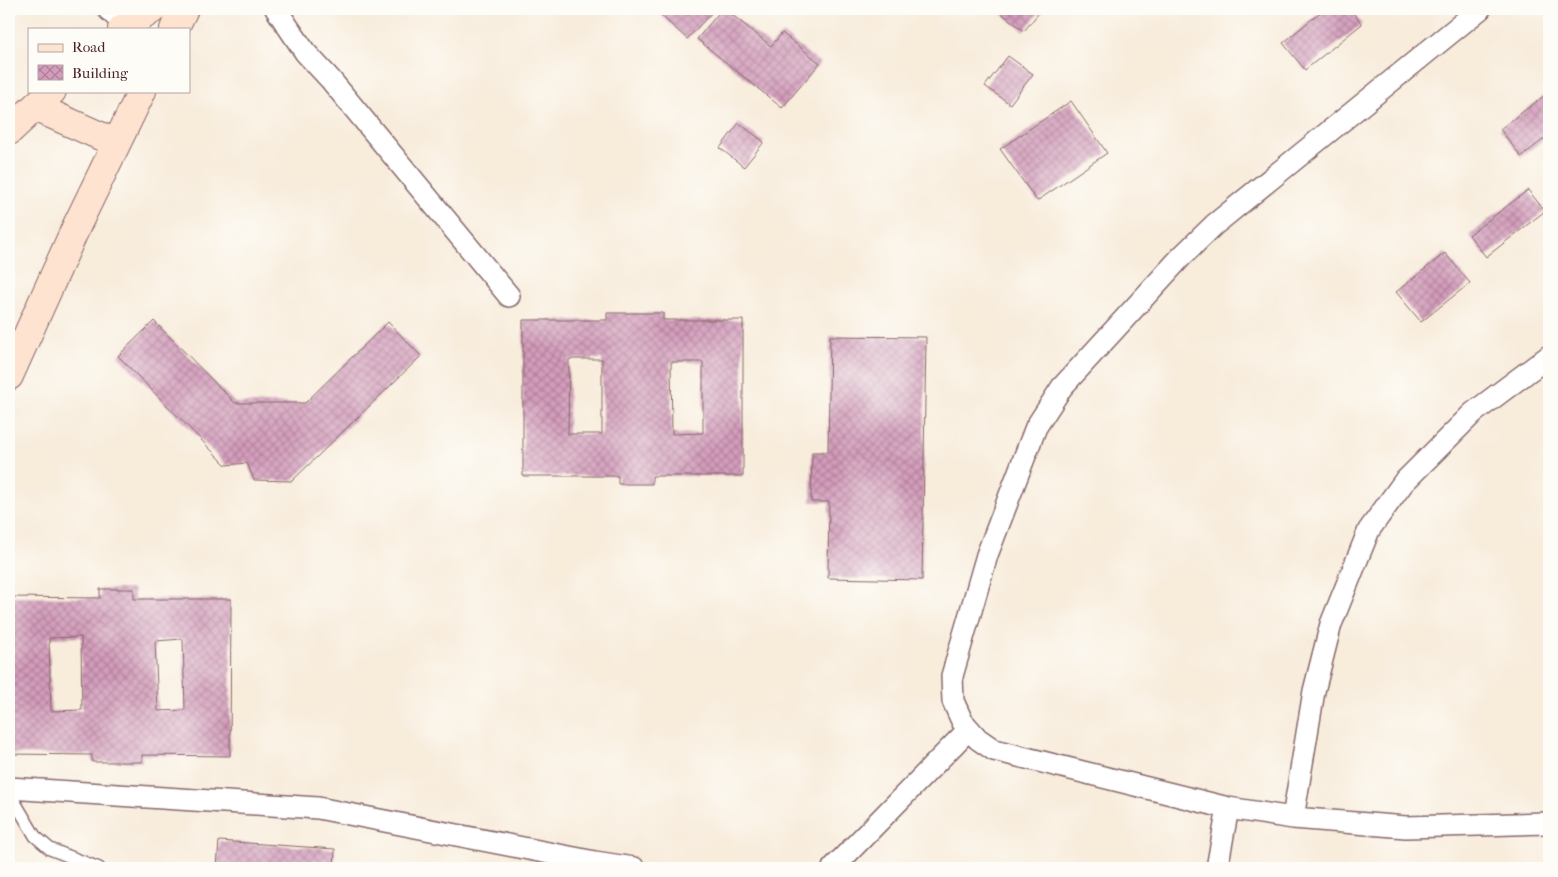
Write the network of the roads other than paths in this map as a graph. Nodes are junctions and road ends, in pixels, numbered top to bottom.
1 (153, 9) edge
2 (184, 9) edge
3 (276, 9) edge
4 (1480, 9) edge
5 (119, 21) edge
6 (174, 28) edge
7 (142, 92) edge
8 (43, 99) edge
9 (9, 131) edge
10 (116, 143) junction
11 (509, 296) dead end
12 (1549, 356) edge
13 (9, 376) edge
14 (969, 729) junction
15 (9, 790) edge
16 (1228, 808) junction
17 (1293, 818) junction
18 (1549, 824) edge
19 (99, 868) edge
20 (634, 868) edge
21 (833, 868) edge
22 (1217, 868) edge

1 - 5 street
2 - 6 street
3 - 11 street
4 - 14 street
7 - 10 street
8 - 9 street
8 - 10 street
10 - 13 street
12 - 17 street
14 - 16 street
14 - 21 street
15 - 19 lane
15 - 20 street
16 - 17 street
16 - 22 street
17 - 18 street

